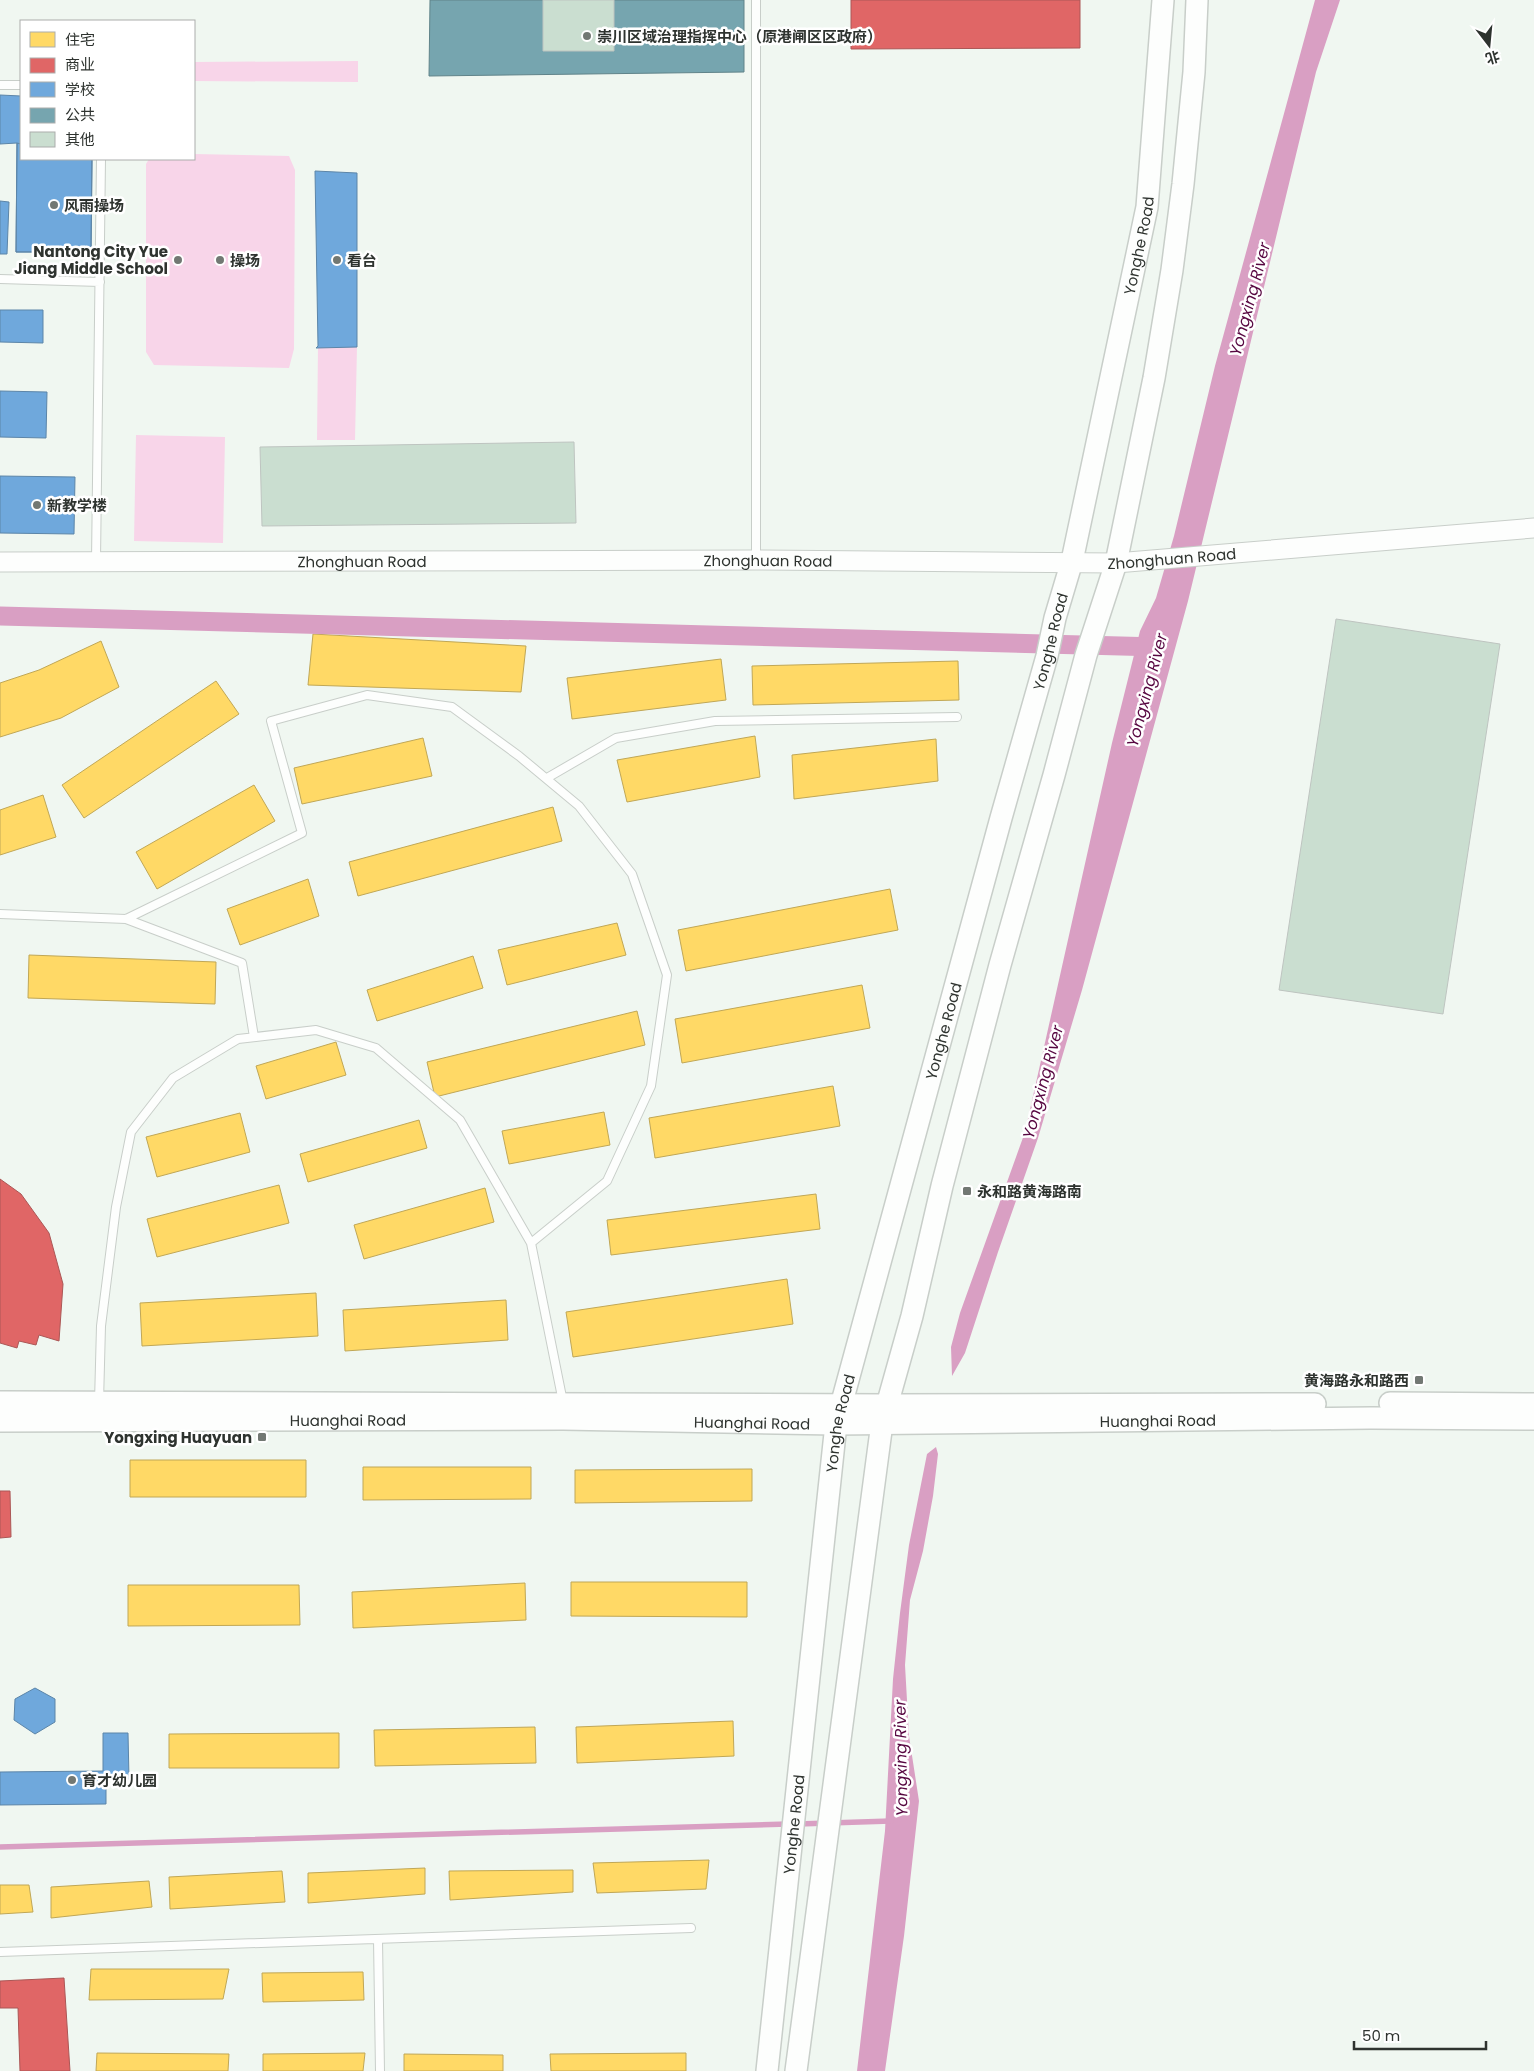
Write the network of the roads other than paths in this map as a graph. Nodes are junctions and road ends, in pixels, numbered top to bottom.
1 (756, 0) edge
2 (1163, 0) edge
3 (1197, 0) edge
4 (0, 85) edge
5 (20, 85) edge
6 (101, 160) edge
7 (0, 279) edge
8 (100, 282) junction
9 (1534, 528) edge
10 (756, 560) junction
11 (1072, 561) junction
12 (0, 562) edge
13 (96, 563) junction
14 (1116, 563) junction
15 (957, 717) dead end
16 (547, 778) junction
17 (0, 914) edge
18 (126, 920) junction
19 (254, 1037) junction
20 (531, 1243) junction
21 (0, 1402) edge
22 (1534, 1404) edge
23 (563, 1411) junction
24 (99, 1412) junction
25 (838, 1414) junction
26 (884, 1414) junction
27 (1534, 1419) edge
28 (0, 1421) edge
29 (691, 1928) dead end
30 (378, 1938) junction
31 (0, 1952) edge
32 (380, 2071) edge
33 (766, 2071) edge
34 (796, 2071) edge

1 - 10 lane
2 - 11 main road, Yonghe Road
3 - 14 main road
4 - 5 lane
6 - 8 lane
7 - 8 lane
8 - 13 lane
9 - 14 street, Zhonghuan Road
10 - 11 street, Zhonghuan Road
10 - 13 street, Zhonghuan Road
11 - 14 street, Zhonghuan Road
11 - 25 main road, Yonghe Road
12 - 13 street, Zhonghuan Road
14 - 26 main road
15 - 16 lane
16 - 18 lane
16 - 20 lane
17 - 18 lane
18 - 19 lane
19 - 20 lane
19 - 24 lane
20 - 23 lane
21 - 24 main road, Huanghai Road
22 - 26 main road, Huanghai Road
23 - 24 main road, Huanghai Road
23 - 25 main road, Huanghai Road
24 - 28 main road, Huanghai Road
25 - 26 main road, Huanghai Road
25 - 33 main road, Yonghe Road
26 - 27 main road, Huanghai Road
26 - 34 main road
29 - 30 lane
30 - 31 lane
30 - 32 lane

